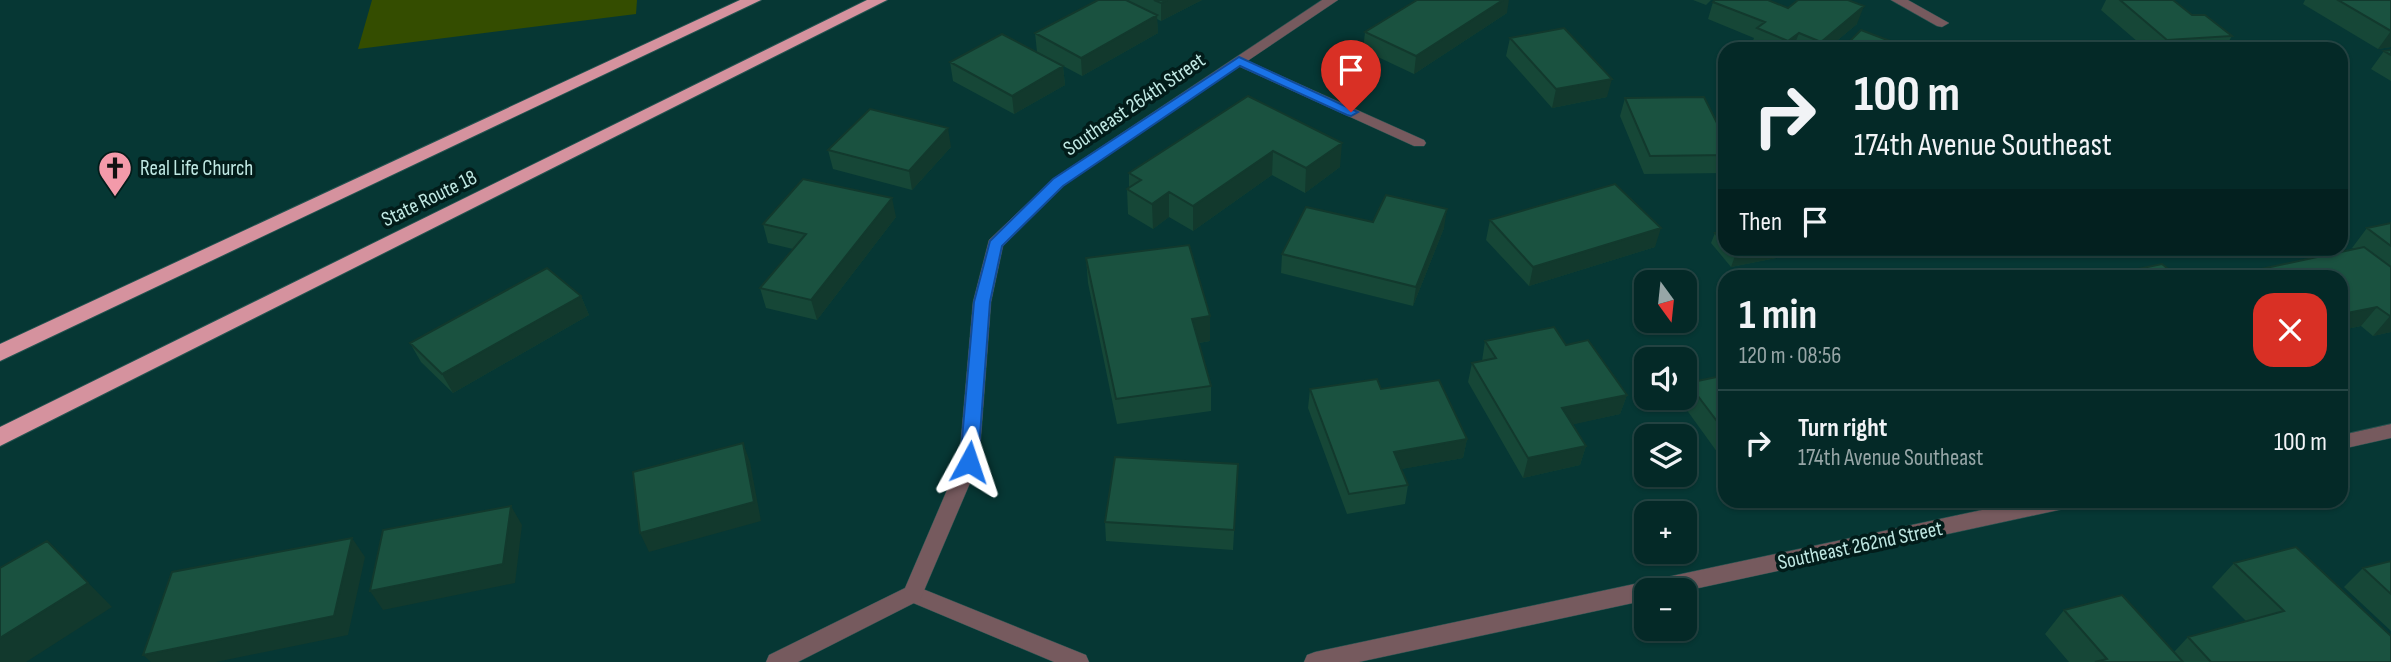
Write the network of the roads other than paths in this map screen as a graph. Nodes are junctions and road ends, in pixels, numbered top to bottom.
1 (753, 0) edge
2 (879, 0) edge
3 (1331, 0) edge
4 (1898, 0) edge
5 (1942, 23) dead end
6 (1239, 61) junction
7 (1419, 143) dead end
8 (0, 353) edge
9 (2391, 431) edge
10 (0, 437) edge
11 (2348, 441) edge
12 (2031, 508) edge
13 (1697, 580) edge
14 (913, 594) junction
15 (1634, 594) edge
16 (777, 662) edge
17 (1078, 662) edge
18 (1315, 662) edge

1 - 8 highway, State Route 18
2 - 10 highway, State Route 18
3 - 6 street, Southeast 264th Street
4 - 5 street
6 - 7 street
6 - 14 street, Southeast 264th Street
9 - 11 street
12 - 13 street, Southeast 262nd Street
14 - 16 street
14 - 17 street
15 - 18 street

